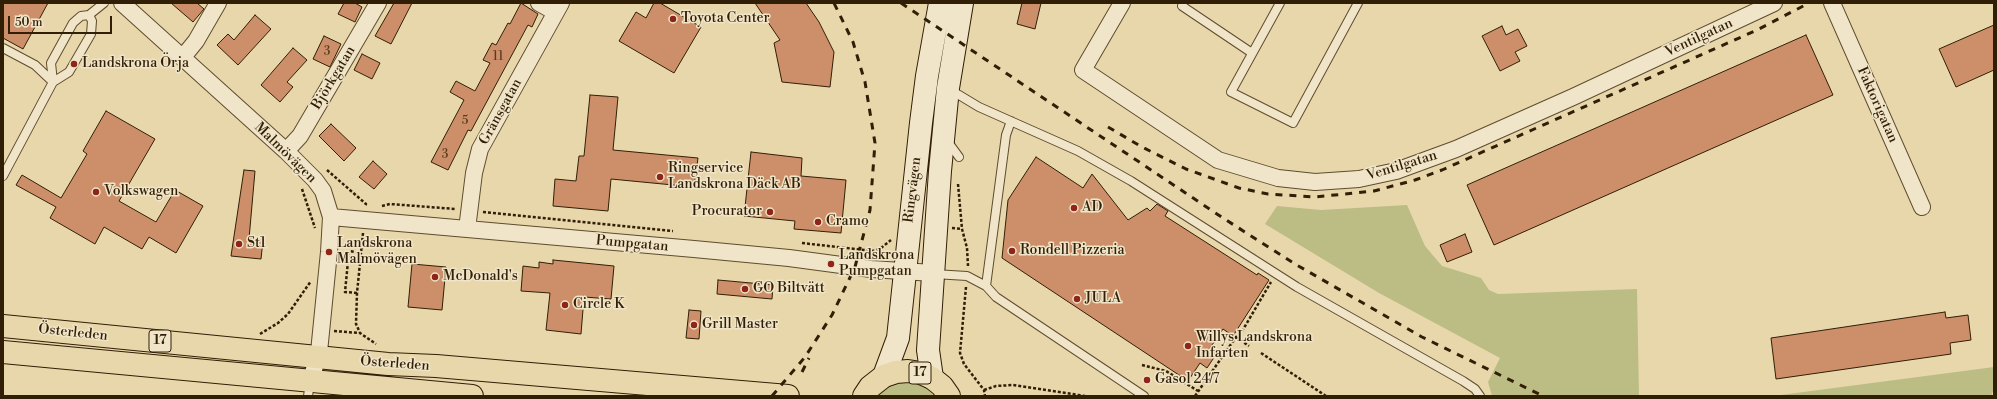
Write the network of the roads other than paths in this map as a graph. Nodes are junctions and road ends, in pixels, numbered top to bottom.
1 (104, 3) edge
2 (122, 3) edge
3 (218, 3) edge
4 (378, 3) edge
5 (539, 3) edge
6 (940, 3) edge
7 (962, 3) edge
8 (1122, 3) edge
9 (1183, 3) edge
10 (1280, 3) edge
11 (1358, 3) edge
12 (1774, 3) edge
13 (1832, 3) edge
14 (558, 8) edge
15 (89, 15) junction
16 (3, 48) edge
17 (1252, 53) junction
18 (183, 57) junction
19 (53, 82) junction
20 (948, 88) junction
21 (1011, 121) junction
22 (943, 134) junction
23 (286, 151) junction
24 (959, 157) road end
25 (3, 176) edge
26 (1922, 207) dead end
27 (331, 217) junction
28 (467, 229) junction
29 (905, 271) junction
30 (933, 274) junction
31 (986, 286) junction
32 (3, 326) edge
33 (3, 352) edge
34 (317, 357) junction
35 (884, 376) junction
36 (932, 378) junction
37 (310, 388) edge
38 (862, 395) edge
39 (472, 396) edge
40 (788, 396) edge
41 (949, 396) edge
42 (1144, 396) edge
43 (1480, 396) edge

1 - 15 lane
2 - 18 street, Malmövägen
3 - 18 street
4 - 23 street, Björkgatan
5 - 14 street
6 - 29 main road, Ringvägen
7 - 20 main road, Ringvägen
8 - 12 street, Ventilgatan
9 - 17 lane
10 - 17 lane
11 - 17 lane
13 - 26 street, Faktorigatan
14 - 28 street, Gränsgatan
15 - 19 lane
15 - 19 lane
16 - 19 lane
18 - 23 street, Malmövägen
19 - 25 lane
20 - 21 lane
20 - 22 main road, Ringvägen
21 - 31 lane
21 - 43 lane
22 - 24 lane
22 - 30 main road, Ringvägen
23 - 27 street, Malmövägen
27 - 28 street, Pumpgatan
27 - 34 street, Malmövägen
28 - 29 street, Pumpgatan
29 - 30 street, Pumpgatan
29 - 35 main road, Ringvägen
30 - 31 lane
30 - 36 main road, Ringvägen
31 - 42 lane
32 - 34 main road, Österleden / 17
33 - 37 main road, Österleden / 17
34 - 37 street, Malmövägen
34 - 40 main road, Österleden / 17
35 - 36 main road, 17
35 - 38 main road, 17
36 - 41 main road, 17
37 - 39 main road, Österleden / 17

